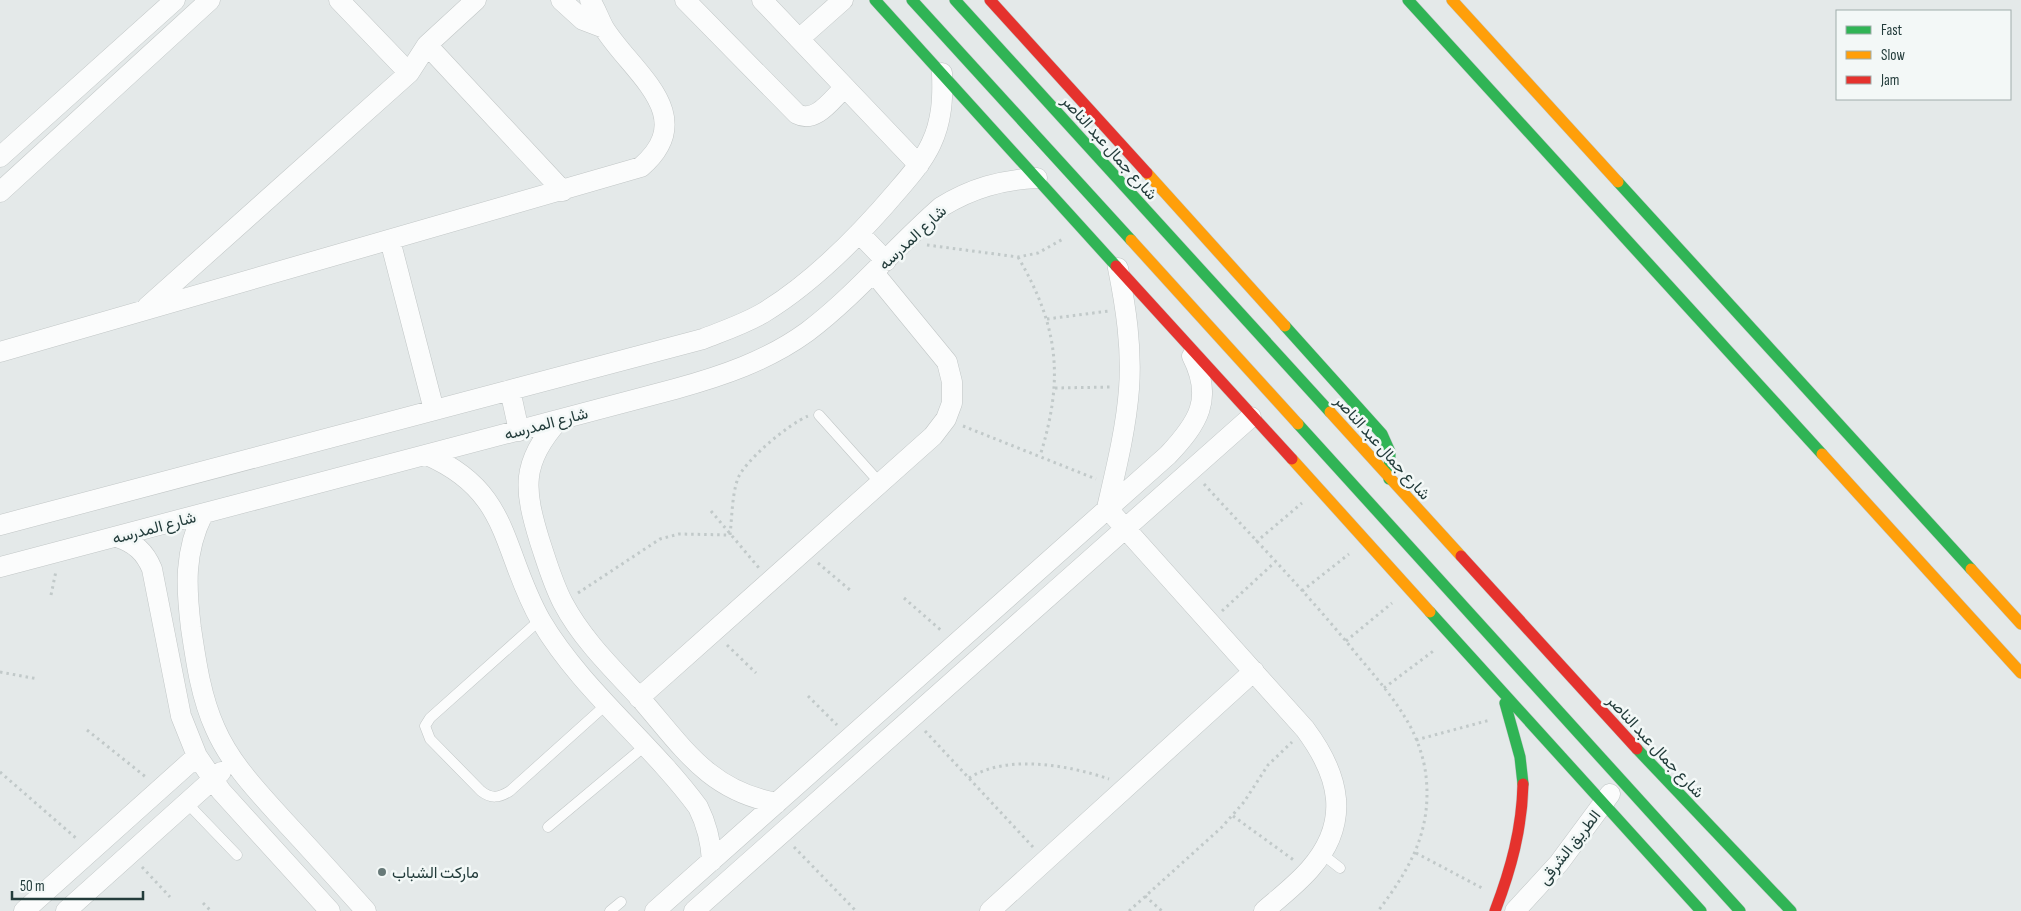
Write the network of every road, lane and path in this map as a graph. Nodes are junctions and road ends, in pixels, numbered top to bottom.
1 (175, 0) edge
2 (210, 0) edge
3 (339, 0) edge
4 (476, 0) edge
5 (561, 0) edge
6 (685, 0) edge
7 (762, 0) edge
8 (843, 0) edge
9 (875, 0) edge
10 (912, 0) edge
11 (955, 0) edge
12 (990, 0) edge
13 (1408, 0) edge
14 (1452, 0) edge
15 (592, 1) edge
16 (604, 28) junction
17 (799, 39) junction
18 (427, 45) junction
19 (408, 73) junction
20 (942, 73) junction
21 (845, 87) junction
22 (1100, 141) junction
23 (0, 157) edge
24 (919, 165) junction
25 (1037, 178) junction
26 (563, 191) junction
27 (0, 192) edge
28 (1082, 227) junction
29 (859, 232) junction
30 (390, 240) junction
31 (904, 242) junction
32 (1018, 257) junction
33 (1118, 266) junction
34 (880, 267) junction
35 (1126, 309) junction
36 (143, 310) junction
37 (1048, 319) junction
38 (1184, 341) junction
39 (0, 352) edge
40 (1787, 365) junction
41 (1768, 383) junction
42 (1129, 387) junction
43 (1055, 388) junction
44 (510, 390) junction
45 (434, 410) junction
46 (818, 415) joint
47 (1251, 417) junction
48 (946, 419) junction
49 (559, 420) junction
50 (519, 431) junction
51 (427, 455) junction
52 (1040, 456) junction
53 (1191, 470) junction
54 (1389, 479) junction
55 (880, 484) junction
56 (1112, 485) junction
57 (1317, 490) junction
58 (1107, 508) junction
59 (711, 511) dead end
60 (203, 514) junction
61 (0, 525) edge
62 (1126, 529) junction
63 (730, 535) junction
64 (117, 537) junction
65 (1364, 541) junction
66 (1256, 542) junction
67 (804, 552) junction
68 (1275, 562) junction
69 (0, 567) edge
70 (770, 582) junction
71 (850, 590) dead end
72 (1408, 590) junction
73 (1302, 591) junction
74 (904, 598) dead end
75 (563, 603) junction
76 (1477, 608) dead end
77 (540, 619) junction
78 (1209, 622) junction
79 (1478, 624) junction
80 (2021, 624) edge
81 (714, 632) junction
82 (1452, 638) junction
83 (1346, 641) junction
84 (956, 643) junction
85 (1254, 671) junction
86 (0, 672) edge
87 (756, 673) dead end
88 (2021, 674) edge
89 (38, 679) dead end
90 (1384, 688) junction
91 (1501, 692) junction
92 (808, 696) dead end
93 (639, 698) junction
94 (608, 703) junction
95 (1510, 714) junction
96 (913, 718) junction
97 (87, 730) dead end
98 (1306, 730) junction
99 (850, 738) junction
100 (1416, 740) junction
101 (646, 745) junction
102 (197, 756) junction
103 (233, 761) junction
104 (0, 772) edge
105 (969, 778) junction
106 (212, 780) junction
107 (1621, 781) junction
108 (1126, 787) junction
109 (161, 788) junction
110 (187, 802) junction
111 (776, 803) junction
112 (1602, 805) junction
113 (1233, 816) junction
114 (548, 827) dead end
115 (781, 834) junction
116 (90, 852) junction
117 (1416, 853) junction
118 (130, 854) junction
119 (1322, 854) junction
120 (237, 855) dead end
121 (1691, 857) junction
122 (1046, 860) junction
123 (712, 861) junction
124 (1340, 868) dead end
125 (1660, 868) junction
126 (1308, 871) junction
127 (343, 885) junction
128 (1146, 896) junction
129 (170, 897) dead end
130 (1500, 898) junction
131 (620, 902) dead end
132 (204, 903) dead end
133 (322, 908) edge
134 (24, 911) edge
135 (66, 911) edge
136 (211, 911) edge
137 (366, 911) edge
138 (610, 911) edge
139 (656, 911) edge
140 (694, 911) edge
141 (856, 911) edge
142 (990, 911) edge
143 (1129, 911) edge
144 (1162, 911) edge
145 (1264, 911) edge
146 (1378, 911) edge
147 (1495, 911) edge
148 (1515, 911) edge
149 (1701, 911) edge
150 (1740, 911) edge
151 (1792, 911) edge

1 - 23 street
2 - 27 street
3 - 19 street
4 - 18 street
5 - 16 street
6 - 21 street
7 - 17 street
8 - 17 street
9 - 20 main road
10 - 79 main road
11 - 22 main road, شارع جمال عبد الناصر
12 - 22 main road
13 - 41 main road
14 - 40 main road
15 - 16 street
16 - 26 street
17 - 21 street
18 - 19 street
18 - 26 street
19 - 36 street
20 - 24 street
20 - 25 main road
21 - 24 street
22 - 54 main road, شارع جمال عبد الناصر
22 - 54 main road
24 - 29 street
25 - 28 main road
25 - 31 street, شارع المدرسه
26 - 30 street
28 - 32 path
28 - 33 main road
29 - 34 street
29 - 44 street
30 - 36 street
30 - 45 street
31 - 32 path
31 - 34 street, شارع المدرسه
32 - 37 path
33 - 35 street
33 - 38 main road
34 - 48 street
34 - 49 street, شارع المدرسه
35 - 37 path
35 - 42 street
36 - 39 street
37 - 43 path
38 - 47 main road
38 - 58 street
40 - 41 main road
40 - 80 main road
41 - 88 main road
42 - 43 path
42 - 56 street
43 - 52 path
44 - 45 street
44 - 50 street
45 - 61 street
46 - 55 lane
46 - 63 path
47 - 53 street
47 - 57 main road
48 - 52 path
48 - 55 street
49 - 50 street, شارع المدرسه
49 - 75 street
50 - 51 street, شارع المدرسه
51 - 60 street, شارع المدرسه
51 - 77 street
52 - 56 path
53 - 62 street
53 - 66 path
54 - 151 main road, شارع جمال عبد الناصر
55 - 67 street
56 - 58 street
57 - 65 main road
57 - 66 path
58 - 62 street
58 - 84 street
59 - 63 path
60 - 64 street, شارع المدرسه
60 - 103 street
62 - 78 street
62 - 96 street
63 - 70 path
63 - 75 path
64 - 69 street, شارع المدرسه
64 - 102 street
65 - 72 main road
65 - 73 path
66 - 68 path
67 - 70 street
67 - 71 path
68 - 73 path
68 - 78 path
70 - 81 street
72 - 82 main road
72 - 83 path
73 - 83 path
74 - 84 path
75 - 93 street
76 - 79 main road
77 - 94 street
77 - 94 lane
78 - 85 street
79 - 107 main road
81 - 87 path
81 - 93 street
82 - 90 path
82 - 91 main road
83 - 90 path
84 - 99 street
85 - 98 street
85 - 108 street
86 - 89 path
90 - 100 path
91 - 95 main road
91 - 112 main road
92 - 99 path
93 - 111 street
94 - 101 street
95 - 100 path
95 - 130 main road
96 - 105 path
96 - 115 street
97 - 109 path
98 - 113 path
98 - 119 street
99 - 111 street
100 - 117 path
101 - 114 lane
101 - 123 street
102 - 106 street
102 - 109 street
103 - 106 street
103 - 127 street
104 - 116 path
105 - 108 path
105 - 122 path
106 - 110 street
106 - 133 street
107 - 112 street, الطريق الشرقى
107 - 121 main road
108 - 122 street
109 - 116 street
110 - 118 street
110 - 120 lane
111 - 123 street
112 - 125 main road
112 - 148 street, الطريق الشرقى
113 - 126 path
113 - 128 path
115 - 140 street
115 - 141 path
116 - 134 street
117 - 130 path
117 - 146 path
118 - 129 path
118 - 135 street
119 - 124 lane
119 - 126 street
121 - 125 street
121 - 150 main road
122 - 142 street
123 - 139 street
125 - 149 main road
126 - 145 street
127 - 133 street
127 - 137 street
128 - 143 path
128 - 144 path
130 - 147 main road
131 - 138 lane
132 - 136 path

